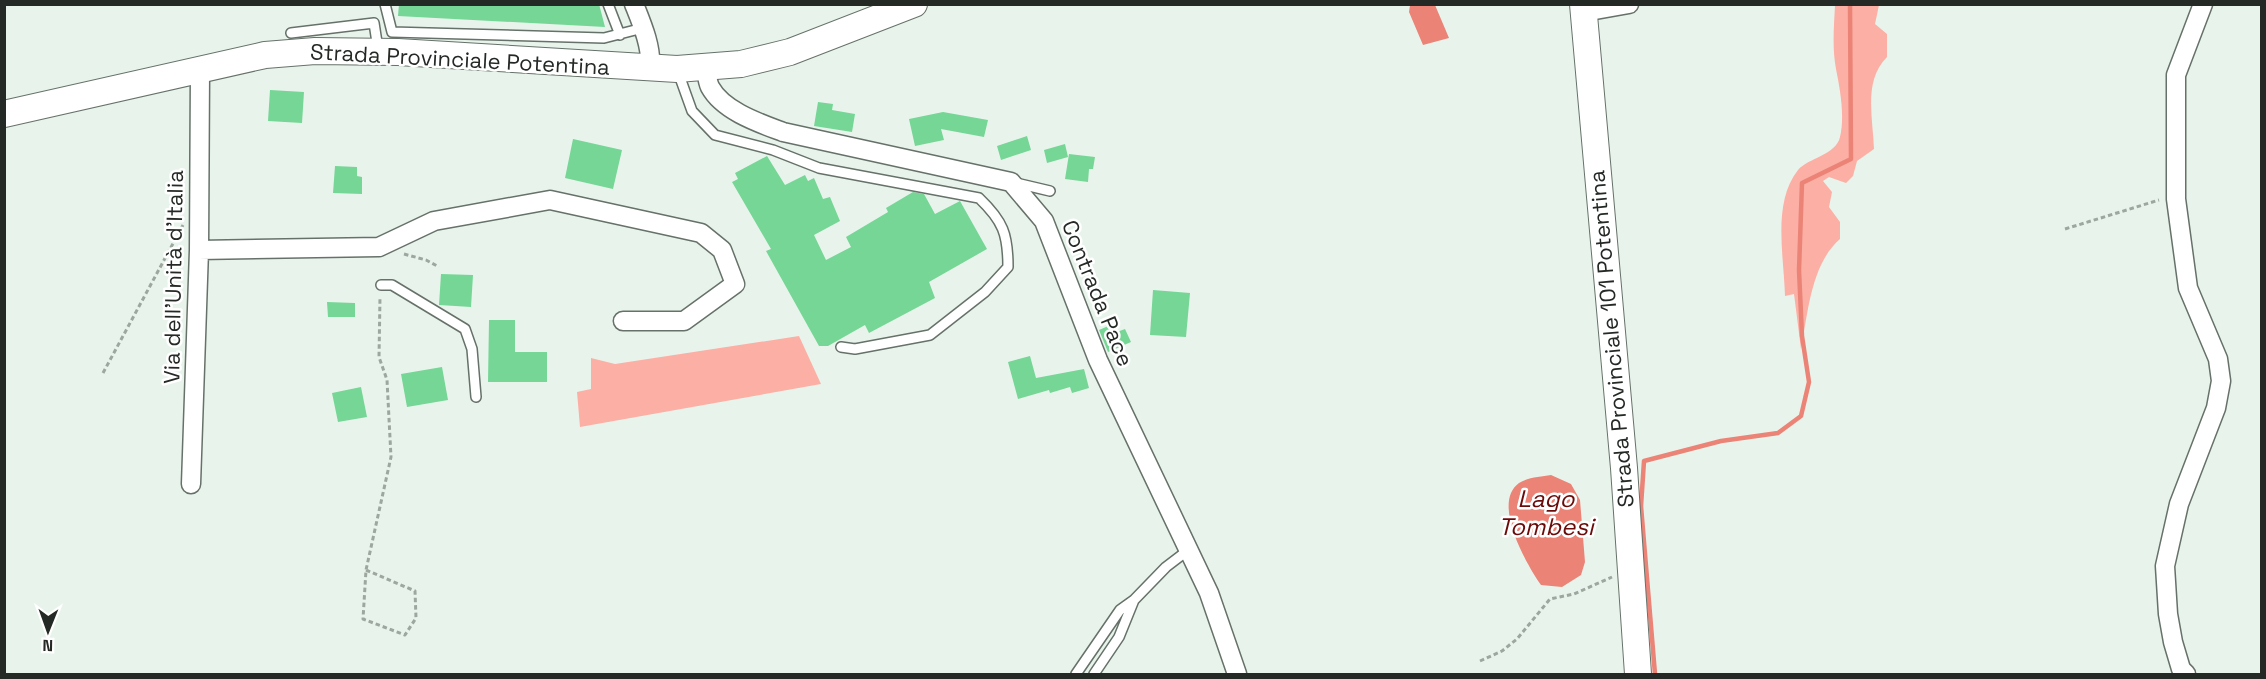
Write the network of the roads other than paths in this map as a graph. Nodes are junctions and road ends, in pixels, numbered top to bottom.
1 (385, 4) edge
2 (608, 4) edge
3 (634, 4) edge
4 (914, 4) edge
5 (1629, 4) edge
6 (2203, 4) edge
7 (1584, 8) edge
8 (643, 28) junction
9 (291, 33) dead end
10 (620, 35) junction
11 (378, 52) junction
12 (650, 68) junction
13 (706, 68) junction
14 (677, 69) junction
15 (200, 70) junction
16 (4, 114) edge
17 (1011, 182) junction
18 (1050, 191) dead end
19 (199, 250) junction
20 (381, 285) road end
21 (623, 321) dead end
22 (841, 347) dead end
23 (476, 397) dead end
24 (191, 484) dead end
25 (1187, 551) junction
26 (1134, 600) junction
27 (1076, 675) edge
28 (1094, 675) edge
29 (1237, 675) edge
30 (1638, 675) edge
31 (2186, 675) edge

1 - 10 lane
2 - 10 lane
3 - 8 street
4 - 13 main road
5 - 7 street
6 - 31 street
7 - 30 main road, Strada Provinciale 101 Potentina
8 - 10 lane
8 - 12 street
9 - 11 lane
11 - 12 main road, Strada Provinciale Potentina
11 - 15 main road, Strada Provinciale Potentina
12 - 14 main road, Strada Provinciale Potentina
13 - 14 main road, Strada Provinciale Potentina
13 - 17 street
14 - 22 lane
15 - 16 main road, Strada Provinciale Potentina
15 - 19 street, Via dell'Unità d'Italia
17 - 18 lane
17 - 25 street, Contrada Pace
19 - 21 street
19 - 24 street, Via dell'Unità d'Italia
20 - 23 lane
25 - 26 lane
25 - 29 street, Contrada Pace
26 - 27 lane
26 - 28 lane

